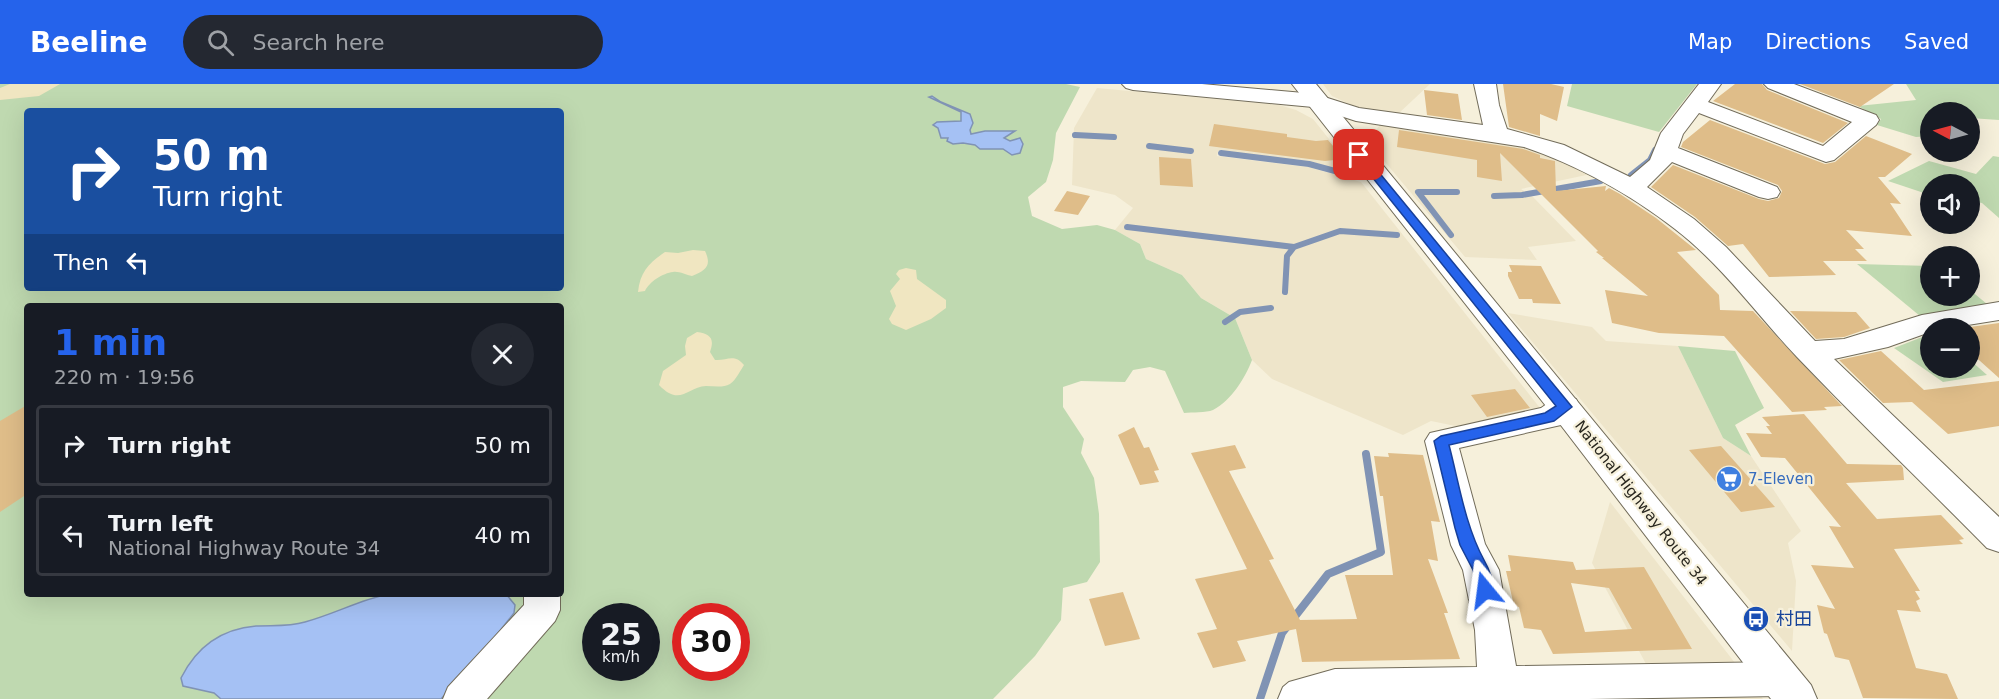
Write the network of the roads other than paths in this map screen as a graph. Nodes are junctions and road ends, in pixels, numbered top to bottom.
1 (1133, 84) edge
2 (1485, 84) edge
3 (1710, 84) edge
4 (1787, 85) edge
5 (1310, 92) edge
6 (1694, 104) junction
7 (1497, 134) junction
8 (1666, 151) junction
9 (1632, 188) junction
10 (1768, 192) dead end
11 (1999, 311) edge
12 (1808, 351) junction
13 (1565, 407) junction
14 (1999, 538) edge
15 (542, 597) edge
16 (1788, 689) edge
17 (1509, 690) edge
18 (462, 699) edge
19 (1297, 699) edge

1 - 5 street
2 - 7 street
3 - 6 street
4 - 6 street
5 - 7 street
5 - 13 highway, National Highway Route 34
6 - 8 street
7 - 9 street
8 - 9 street
8 - 10 street
9 - 12 street
11 - 12 street
12 - 14 street
13 - 16 highway, National Highway Route 34
13 - 17 street
15 - 18 street
16 - 17 street
17 - 19 street

